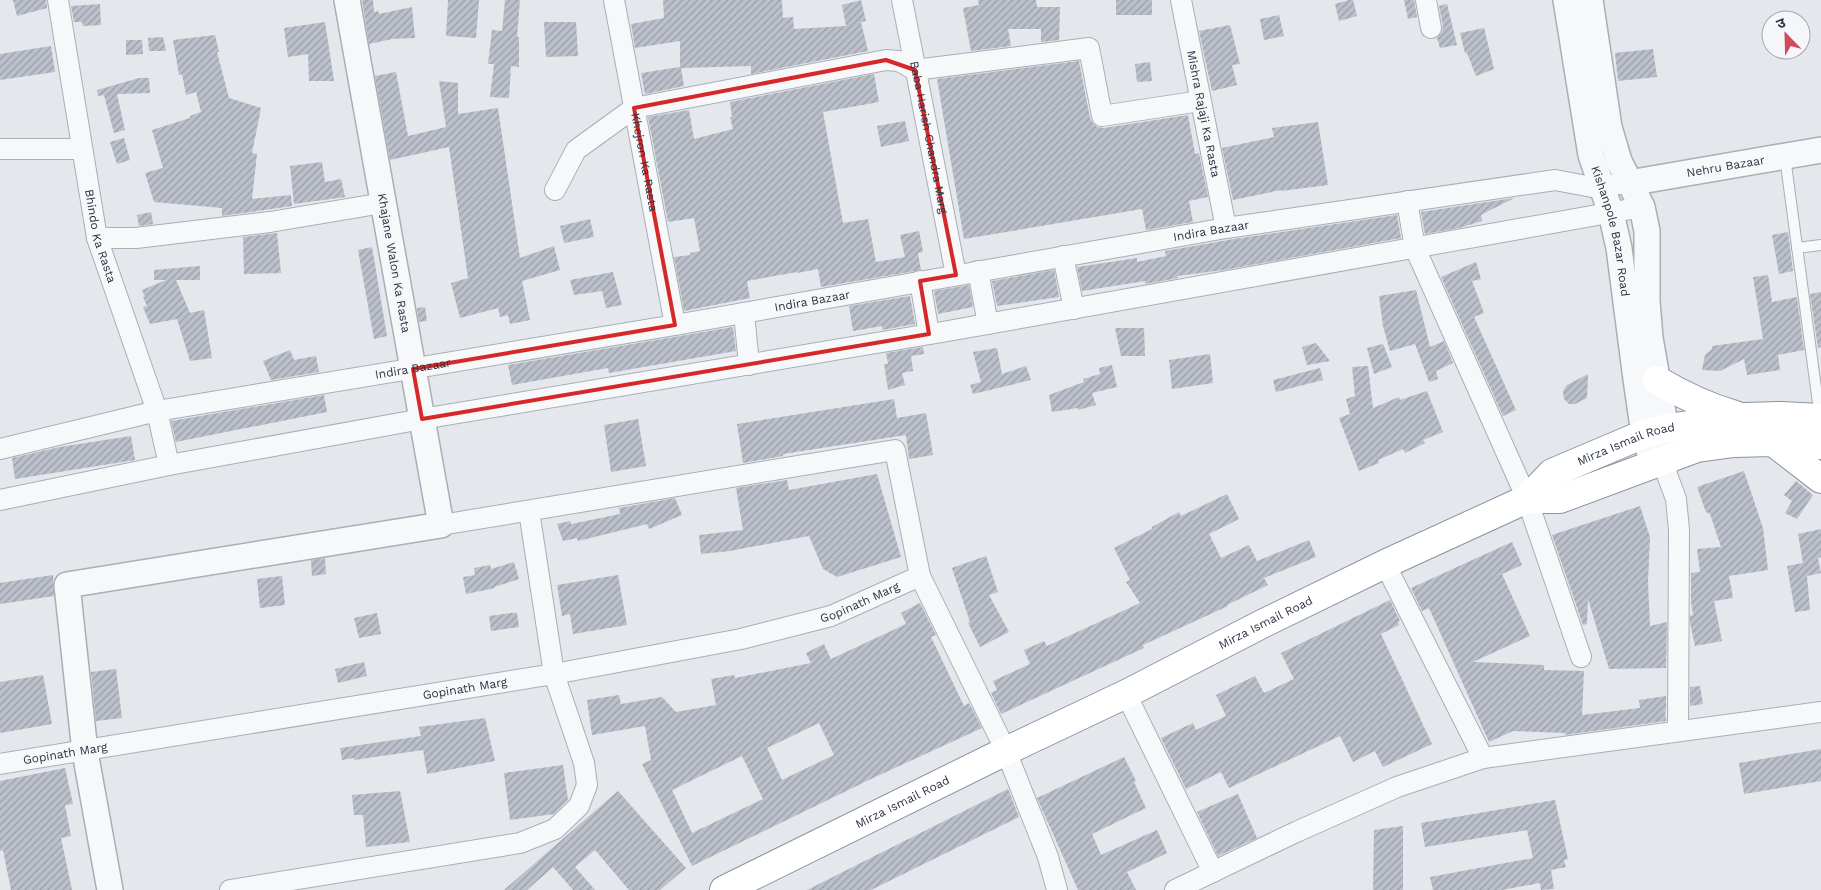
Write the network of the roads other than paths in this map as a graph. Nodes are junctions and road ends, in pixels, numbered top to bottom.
1 (58, 0) edge
2 (347, 0) edge
3 (614, 0) edge
4 (902, 0) edge
5 (1181, 0) edge
6 (1426, 0) edge
7 (1584, 0) edge
8 (1432, 28) dead end
9 (915, 70) junction
10 (1200, 101) junction
11 (634, 108) junction
12 (0, 149) edge
13 (82, 149) junction
14 (1821, 150) edge
15 (1785, 156) junction
16 (1629, 183) junction
17 (1601, 186) junction
18 (555, 190) dead end
19 (1407, 201) junction
20 (383, 203) junction
21 (1642, 207) junction
22 (1611, 213) junction
23 (1226, 228) junction
24 (97, 238) junction
25 (1821, 245) edge
26 (1415, 248) junction
27 (1797, 248) junction
28 (1063, 256) junction
29 (978, 271) junction
30 (956, 275) junction
31 (920, 281) junction
32 (1074, 309) junction
33 (744, 313) junction
34 (988, 324) junction
35 (675, 325) junction
36 (929, 334) junction
37 (749, 364) junction
38 (413, 370) junction
39 (1657, 380) junction
40 (157, 411) junction
41 (1745, 417) junction
42 (1821, 418) edge
43 (422, 419) junction
44 (1655, 431) junction
45 (1773, 442) junction
46 (1821, 445) edge
47 (0, 448) edge
48 (169, 465) junction
49 (1663, 465) junction
50 (1821, 479) edge
51 (0, 500) edge
52 (1527, 500) junction
53 (529, 511) junction
54 (441, 526) junction
55 (1386, 564) junction
56 (920, 576) junction
57 (1581, 657) dead end
58 (554, 674) junction
59 (1126, 694) junction
60 (1821, 712) edge
61 (1678, 731) junction
62 (1006, 751) junction
63 (85, 752) junction
64 (1483, 758) junction
65 (0, 764) edge
66 (1213, 872) junction
67 (110, 890) edge
68 (230, 890) edge
69 (724, 890) edge
70 (1057, 890) edge
71 (1175, 890) edge

1 - 13 street, Bhindo Ka Rasta
2 - 20 street, Khajane Walon Ka Rasta
3 - 11 street, Khejron Ka Rasta
4 - 9 street, Baba Harish Chandra Marg
5 - 10 street, Mishra Rajaji Ka Rasta
6 - 8 street
7 - 16 street
7 - 17 street, Kishanpole Bazar Road
9 - 10 street
9 - 11 street
9 - 30 street, Baba Harish Chandra Marg
10 - 23 street, Mishra Rajaji Ka Rasta
11 - 18 street
11 - 35 street, Khejron Ka Rasta
12 - 13 street
13 - 24 street, Bhindo Ka Rasta
14 - 15 street, Nehru Bazaar
15 - 16 street, Nehru Bazaar
15 - 27 lane
16 - 17 street, Indira Bazaar
16 - 21 street
17 - 19 street, Indira Bazaar
17 - 22 street, Kishanpole Bazar Road
19 - 23 street, Indira Bazaar
19 - 26 street
20 - 24 street
20 - 38 street, Khajane Walon Ka Rasta
21 - 22 street
21 - 39 street
22 - 26 street
22 - 44 street, Kishanpole Bazar Road
23 - 28 street, Indira Bazaar
24 - 40 street, Bhindo Ka Rasta
25 - 27 lane
26 - 32 street
26 - 52 street
27 - 42 lane
28 - 29 street, Indira Bazaar
28 - 32 street
29 - 30 street, Indira Bazaar
29 - 34 street
30 - 31 street, Indira Bazaar
31 - 33 street, Indira Bazaar
31 - 36 street
32 - 34 street
33 - 35 street, Indira Bazaar
33 - 37 street
34 - 36 street
35 - 38 street, Indira Bazaar
36 - 37 street
37 - 43 street
38 - 40 street, Indira Bazaar
38 - 43 street, Khajane Walon Ka Rasta
39 - 41 highway
39 - 44 street
40 - 47 street, Indira Bazaar
40 - 48 street, Bhindo Ka Rasta
41 - 42 highway, Mirza Ismail Road
41 - 44 highway, Mirza Ismail Road
43 - 48 street
43 - 54 street, Khajane Walon Ka Rasta
44 - 49 street, Kishanpole Bazar Road
44 - 52 highway, Mirza Ismail Road
45 - 46 highway
45 - 49 highway
45 - 50 highway
48 - 51 street
49 - 52 highway
49 - 61 street
52 - 55 highway, Mirza Ismail Road
52 - 57 street
53 - 54 street
53 - 56 street
53 - 58 street
54 - 63 street
55 - 59 highway, Mirza Ismail Road
55 - 64 street
56 - 58 street, Gopinath Marg
56 - 62 street
58 - 63 street, Gopinath Marg
58 - 68 street
59 - 62 highway, Mirza Ismail Road
59 - 66 street
60 - 61 street
61 - 64 street
62 - 69 highway, Mirza Ismail Road
62 - 70 street
63 - 65 street, Gopinath Marg
63 - 67 street
64 - 66 street
66 - 71 street

